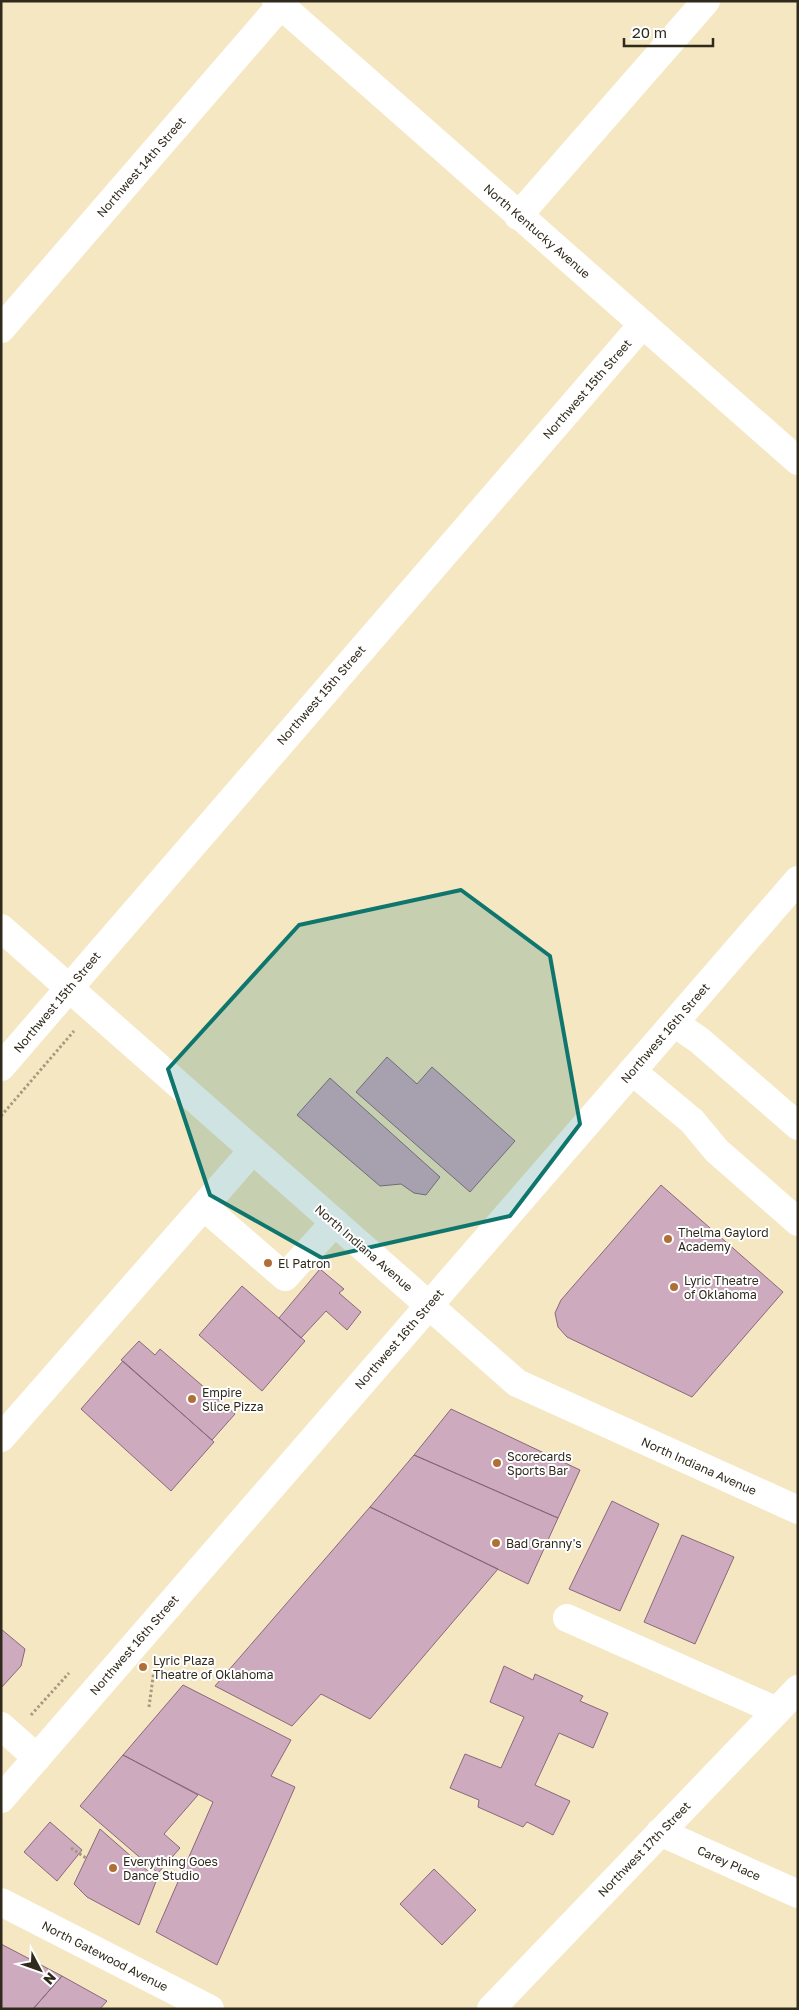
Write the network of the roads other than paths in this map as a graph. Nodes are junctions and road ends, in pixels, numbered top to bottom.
1 (706, 1) edge
2 (278, 3) edge
3 (518, 216) junction
4 (643, 324) junction
5 (1, 329) edge
6 (798, 461) edge
7 (798, 880) edge
8 (1, 928) edge
9 (69, 987) junction
10 (674, 1022) junction
11 (1, 1067) edge
12 (632, 1071) junction
13 (798, 1126) edge
14 (254, 1150) junction
15 (204, 1207) junction
16 (335, 1222) junction
17 (798, 1222) edge
18 (428, 1305) junction
19 (1, 1438) edge
20 (798, 1510) edge
21 (567, 1618) dead end
22 (798, 1689) edge
23 (777, 1710) junction
24 (7, 1731) edge
25 (37, 1758) junction
26 (1, 1799) edge
27 (660, 1832) junction
28 (798, 1894) edge
29 (1, 1902) edge
30 (210, 2009) edge
31 (491, 2009) edge

1 - 3 street
2 - 3 street, North Kentucky Avenue
2 - 5 street, Northwest 14th Street
3 - 4 street, North Kentucky Avenue
4 - 6 street, North Kentucky Avenue
4 - 9 street, Northwest 15th Street
7 - 10 street, Northwest 16th Street
8 - 9 street, North Indiana Avenue
9 - 11 street, Northwest 15th Street
9 - 14 street, North Indiana Avenue
10 - 12 street, Northwest 16th Street
10 - 13 street
12 - 17 street
12 - 18 street, Northwest 16th Street
14 - 15 street
14 - 16 street, North Indiana Avenue
15 - 16 street
15 - 19 street
16 - 18 street, North Indiana Avenue
18 - 20 street, North Indiana Avenue
18 - 25 street, Northwest 16th Street
21 - 23 street
22 - 23 street, Northwest 17th Street
23 - 27 street, Northwest 17th Street
24 - 25 street
25 - 26 street, Northwest 16th Street
27 - 28 street, Carey Place
27 - 31 street, Northwest 17th Street
29 - 30 street, North Gatewood Avenue

